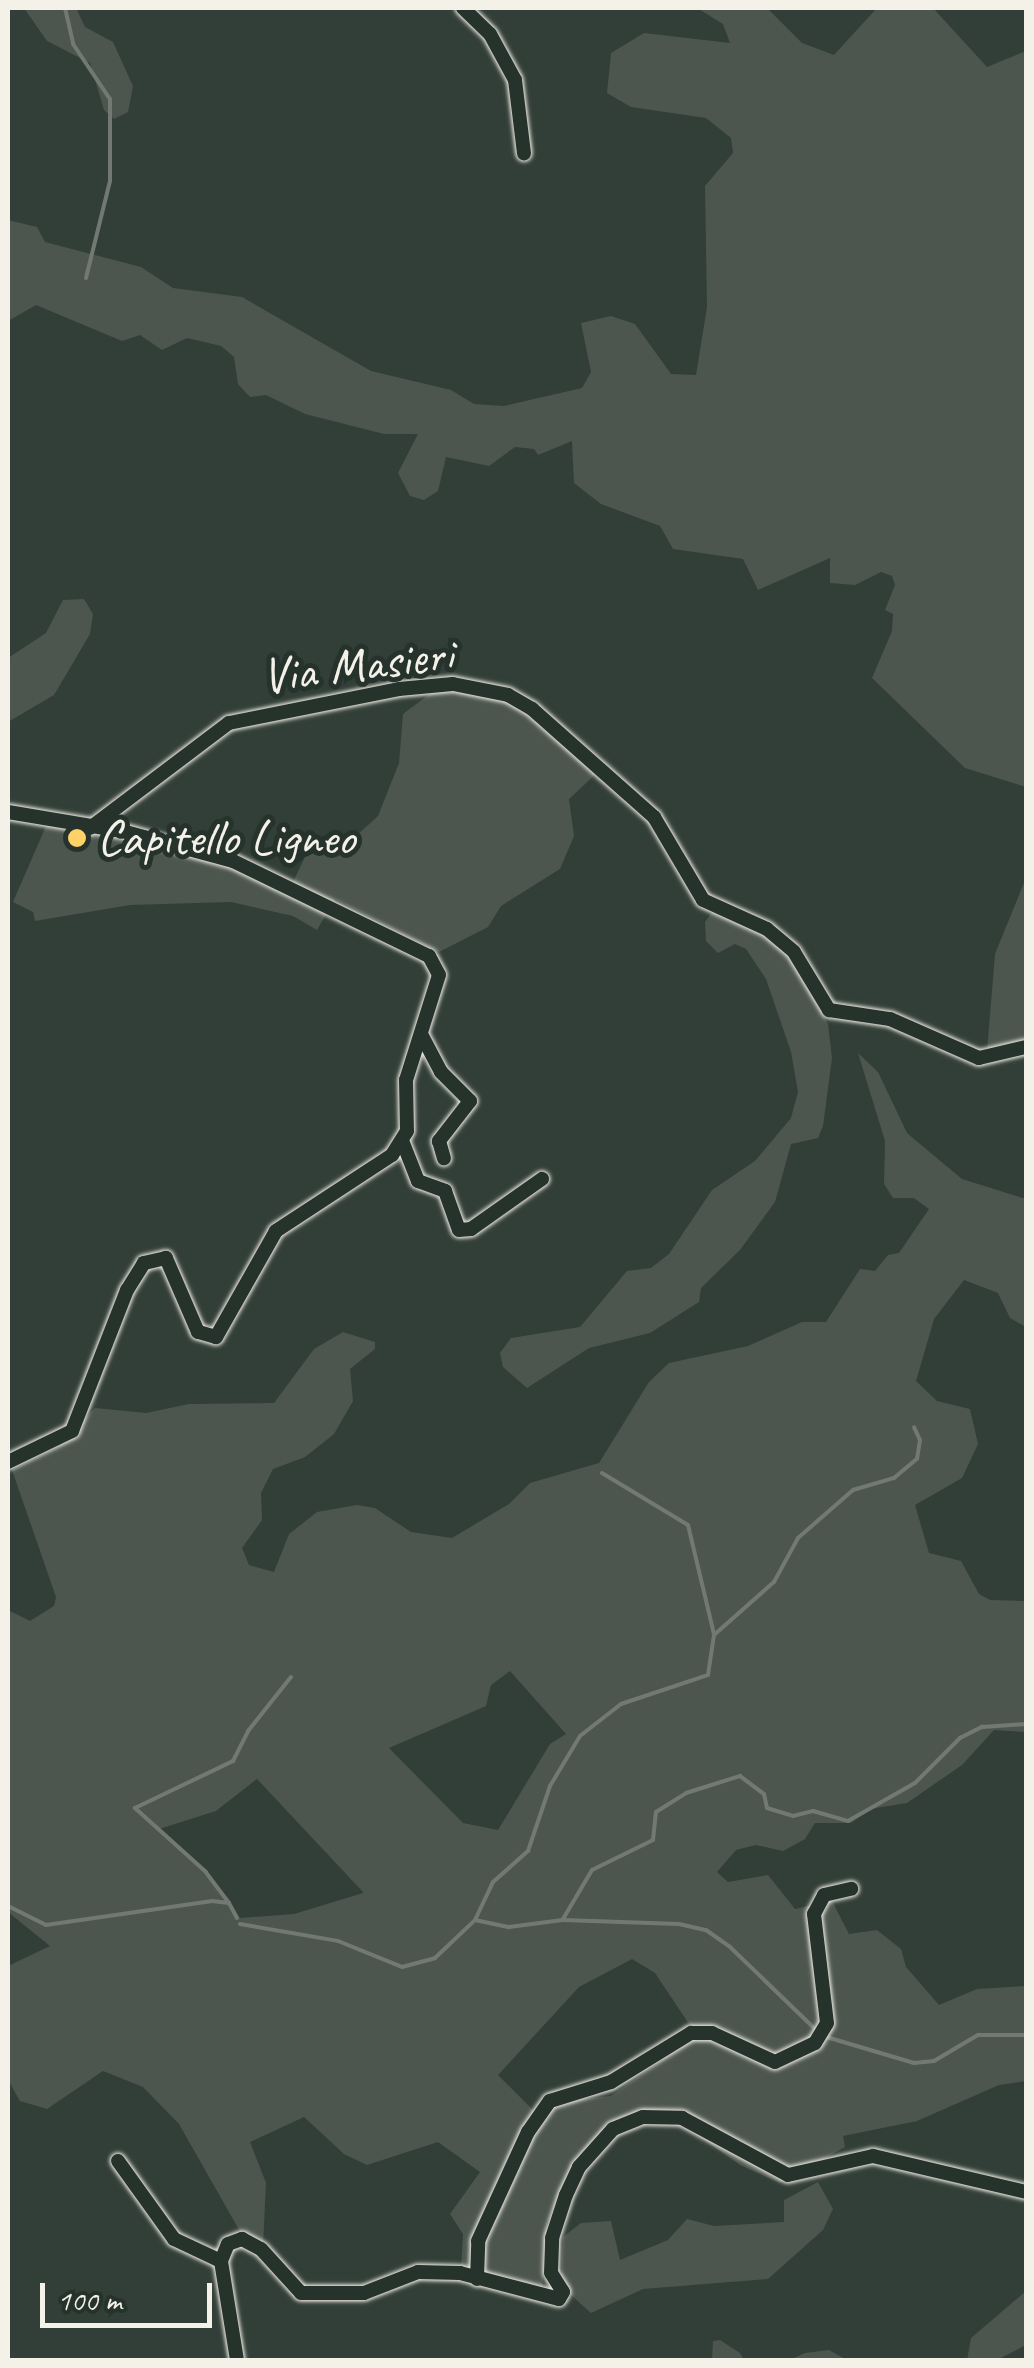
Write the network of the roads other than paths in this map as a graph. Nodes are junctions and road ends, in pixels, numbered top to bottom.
1 (463, 8) edge
2 (524, 152) dead end
3 (8, 812) edge
4 (90, 828) junction
5 (421, 1034) junction
6 (1026, 1047) edge
7 (403, 1142) junction
8 (444, 1158) dead end
9 (542, 1179) dead end
10 (8, 1462) edge
11 (851, 1889) dead end
12 (118, 2161) dead end
13 (1026, 2192) edge
14 (220, 2261) junction
15 (477, 2279) junction
16 (237, 2360) edge

1 - 2 street
3 - 4 street
4 - 5 street
4 - 6 street, Via Masieri
5 - 7 street
5 - 8 street
7 - 9 street
7 - 10 street
11 - 15 street
12 - 14 street
13 - 15 street
14 - 15 street
14 - 16 street

